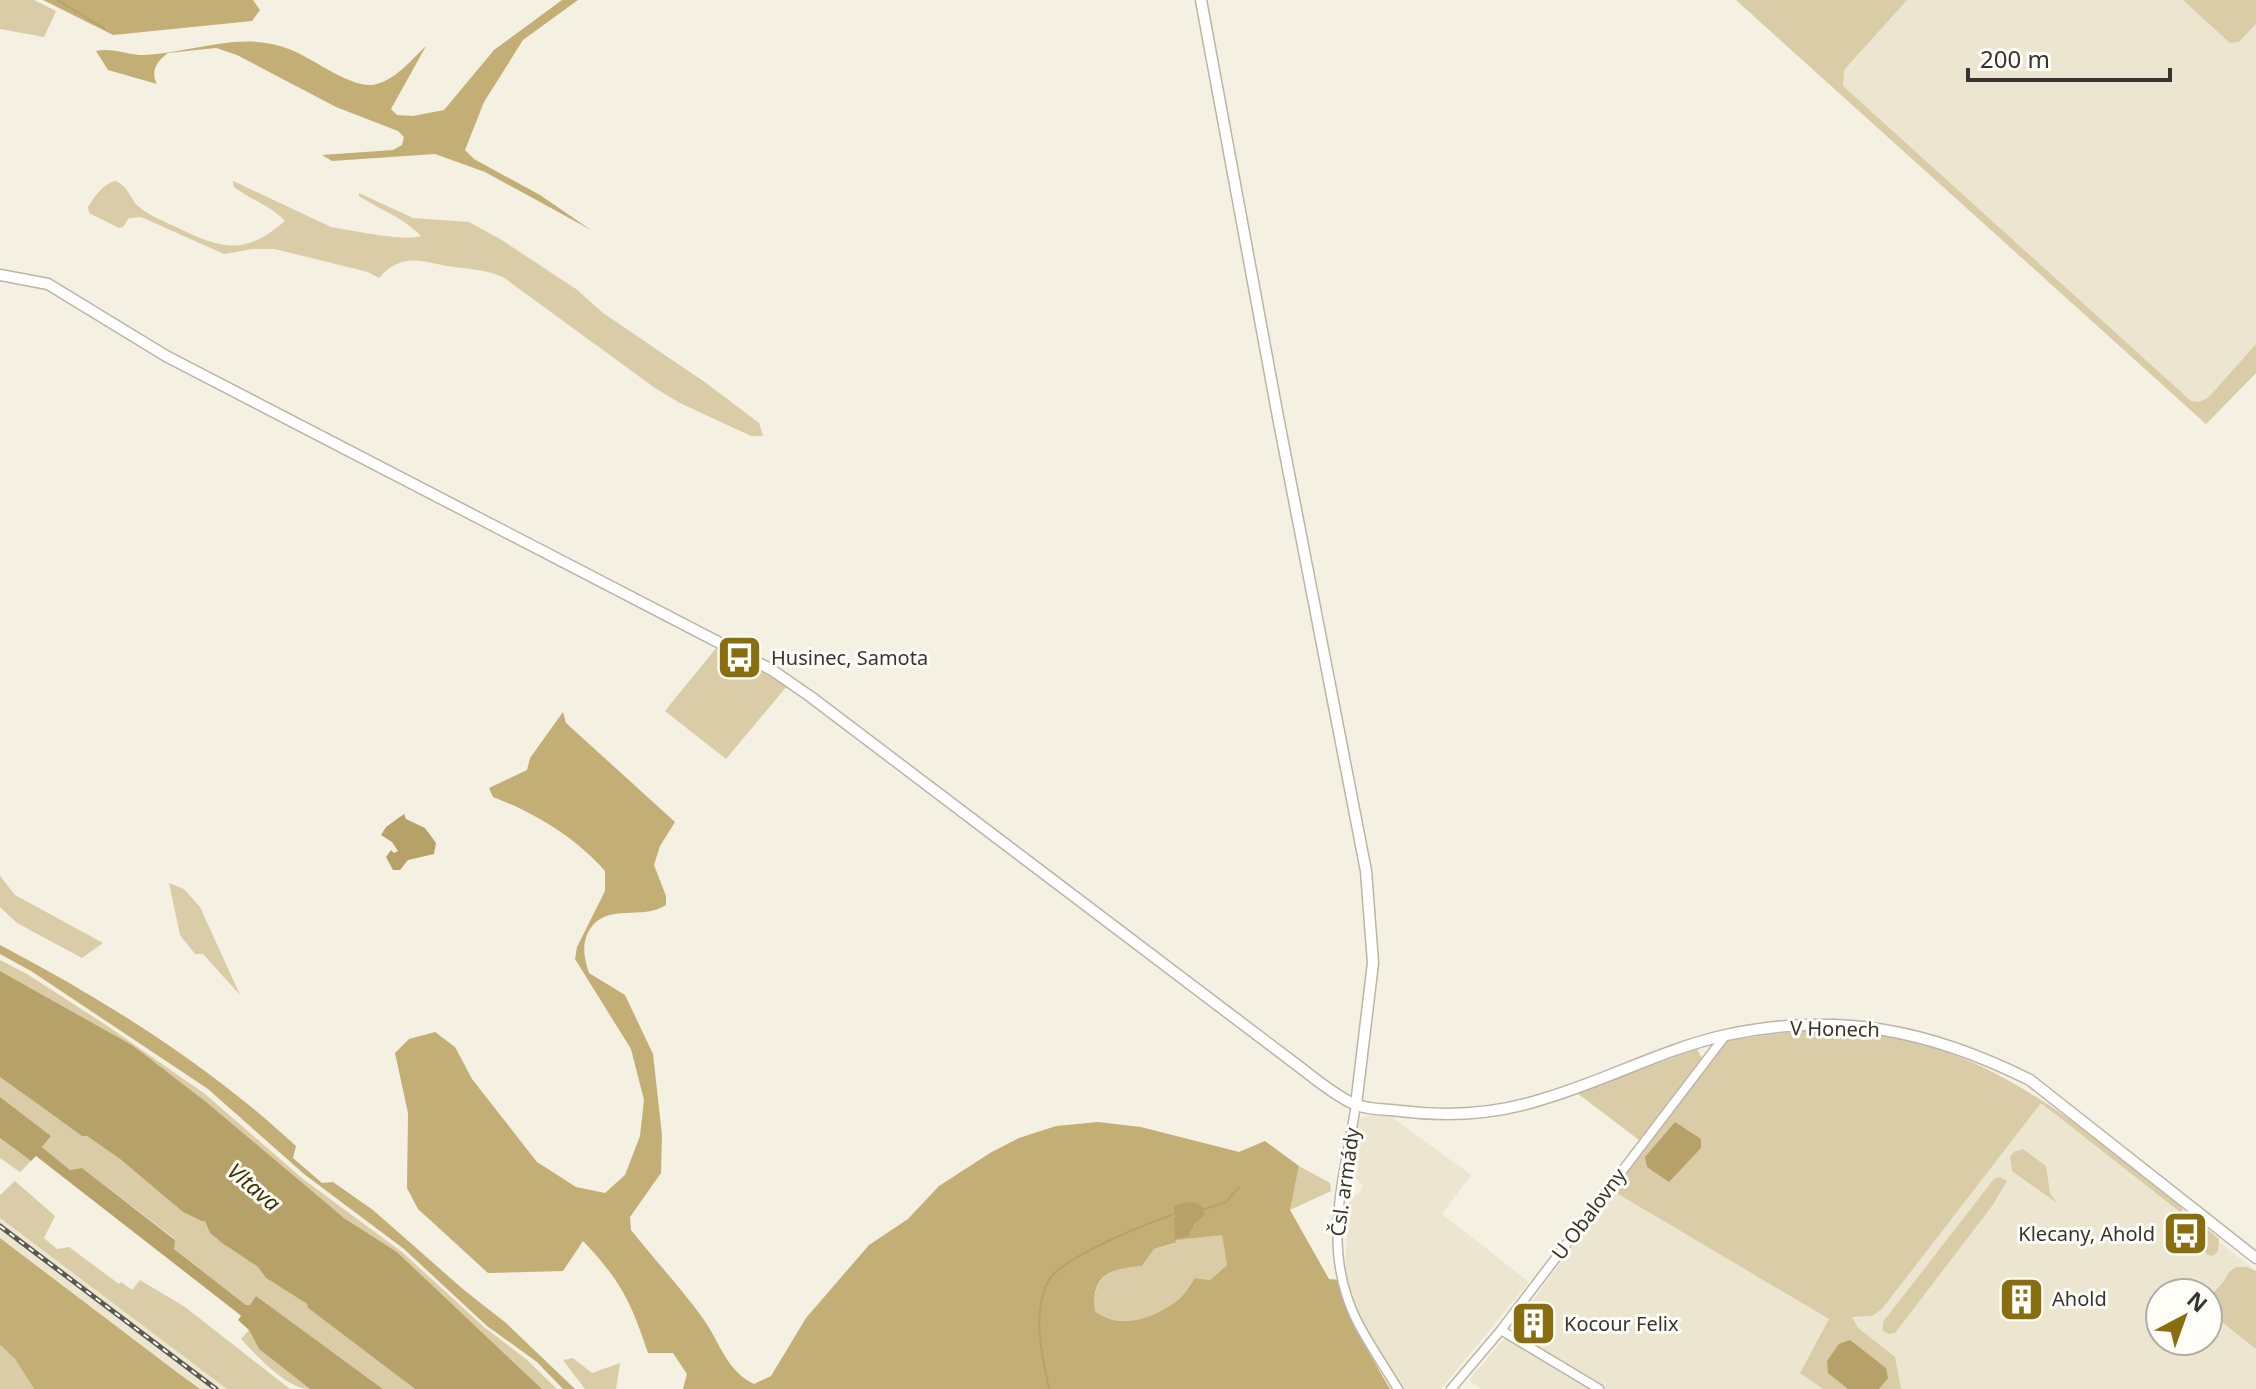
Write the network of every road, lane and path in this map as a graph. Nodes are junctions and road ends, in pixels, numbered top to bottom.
1 (1201, 0) edge
2 (0, 275) edge
3 (1725, 1036) junction
4 (1356, 1105) junction
5 (2256, 1258) edge
6 (1501, 1330) junction
7 (1398, 1389) edge
8 (1451, 1389) edge
9 (1599, 1389) edge

1 - 4 street
2 - 4 street
3 - 4 street, V Honech
3 - 5 street, V Honech
3 - 6 street, U Obalovny
4 - 7 street, Čsl. armády
6 - 8 street, U Obalovny
6 - 9 street

